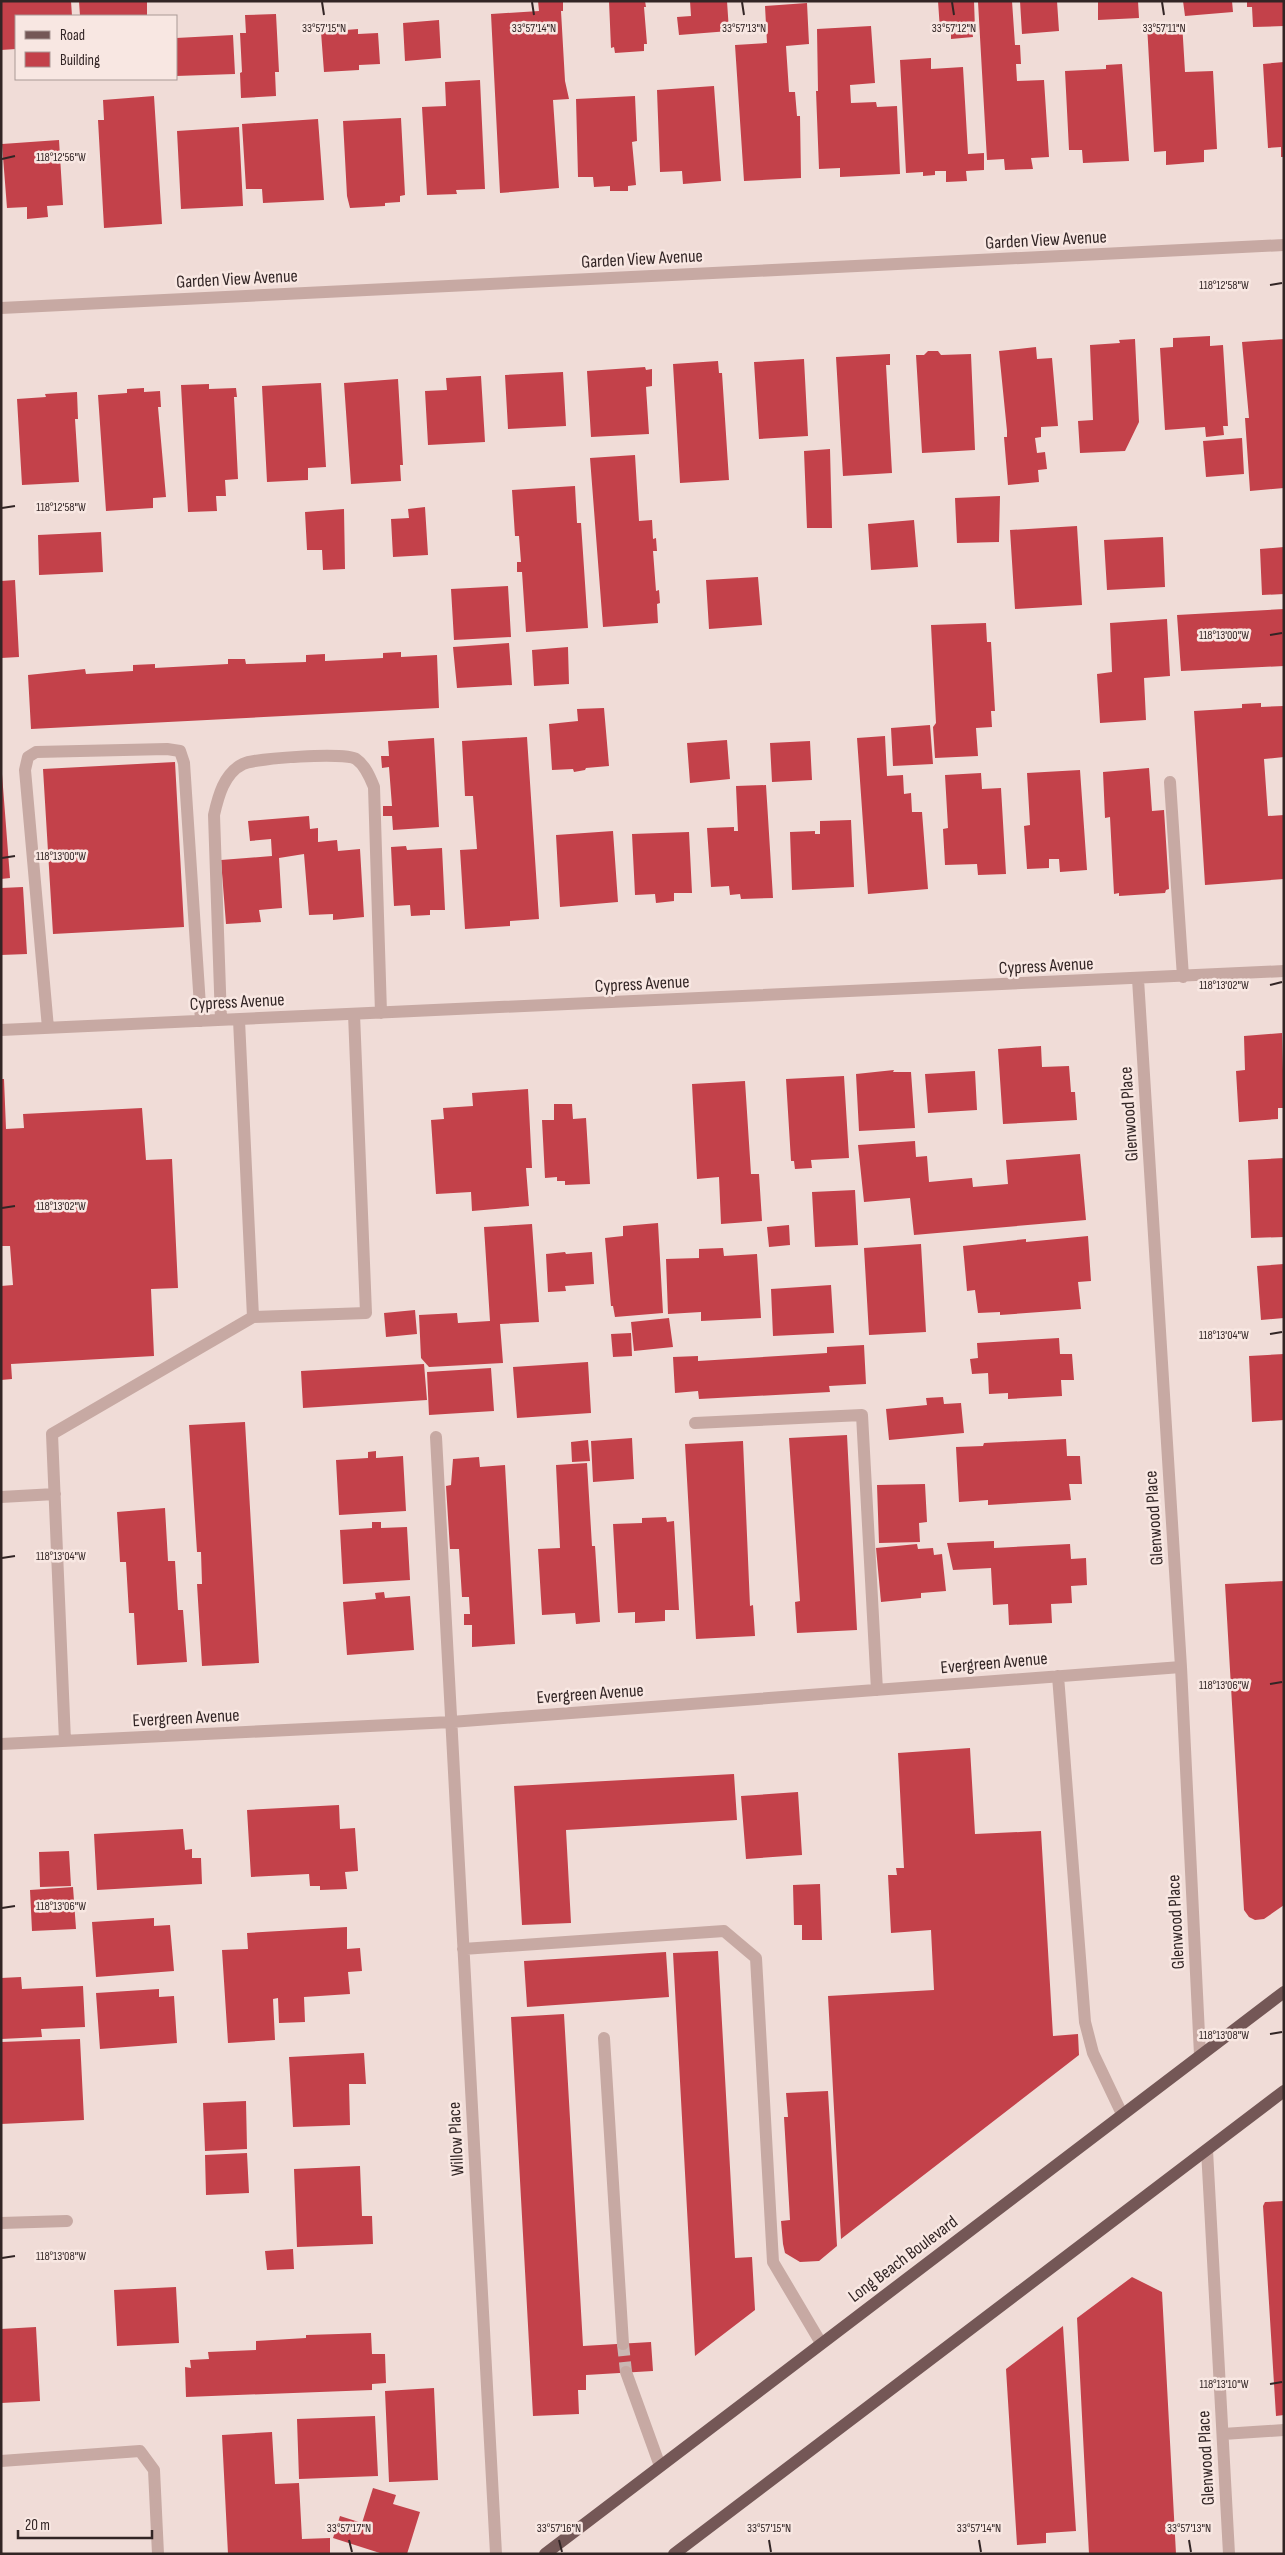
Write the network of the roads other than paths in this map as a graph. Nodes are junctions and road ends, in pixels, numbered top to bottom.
1 (1284, 246) edge
2 (1, 308) edge
3 (1170, 782) dead end
4 (1284, 971) edge
5 (1182, 977) junction
6 (1138, 979) junction
7 (381, 1013) junction
8 (354, 1014) junction
9 (221, 1020) junction
10 (239, 1020) junction
11 (201, 1021) junction
12 (48, 1028) junction
13 (1, 1030) edge
14 (253, 1317) junction
15 (695, 1423) dead end
16 (436, 1437) dead end
17 (55, 1494) junction
18 (1, 1497) edge
19 (1181, 1667) junction
20 (1058, 1676) junction
21 (877, 1690) junction
22 (451, 1722) junction
23 (65, 1741) junction
24 (1, 1744) edge
25 (463, 1949) junction
26 (1284, 1992) edge
27 (604, 2038) dead end
28 (1200, 2055) junction
29 (1284, 2091) edge
30 (1122, 2114) junction
31 (1207, 2150) junction
32 (67, 2221) dead end
33 (1, 2223) edge
34 (820, 2343) junction
35 (623, 2344) tunnel mouth
36 (626, 2372) tunnel mouth
37 (1284, 2430) edge
38 (1223, 2434) junction
39 (1, 2460) edge
40 (660, 2466) junction
41 (158, 2554) edge
42 (496, 2554) edge
43 (545, 2554) edge
44 (674, 2554) edge
45 (1229, 2554) edge

1 - 2 street, Garden View Avenue
3 - 5 street
4 - 5 street, Cypress Avenue
5 - 6 street, Cypress Avenue
6 - 7 street, Cypress Avenue
6 - 19 street, Glenwood Place
7 - 8 street, Cypress Avenue
7 - 9 street
8 - 10 street, Cypress Avenue
8 - 14 street
9 - 10 street, Cypress Avenue
9 - 11 street, Cypress Avenue
10 - 14 street
11 - 12 street, Cypress Avenue
11 - 12 street
12 - 13 street, Cypress Avenue
14 - 17 street
15 - 21 street
16 - 22 street, Willow Place
17 - 18 street
17 - 23 street
19 - 20 street, Evergreen Avenue
19 - 28 street, Glenwood Place
20 - 21 street, Evergreen Avenue
20 - 30 street
21 - 22 street, Evergreen Avenue
22 - 23 street, Evergreen Avenue
22 - 25 street, Willow Place
23 - 24 street, Evergreen Avenue
25 - 34 street
25 - 42 street, Willow Place
26 - 28 main road, Long Beach Boulevard
27 - 35 street
28 - 30 main road, Long Beach Boulevard
29 - 31 main road
30 - 34 main road, Long Beach Boulevard
31 - 38 street, Glenwood Place
31 - 44 main road
32 - 33 street
34 - 40 main road, Long Beach Boulevard
36 - 40 street
37 - 38 street
38 - 45 street, Glenwood Place
39 - 41 street
40 - 43 main road, Long Beach Boulevard

